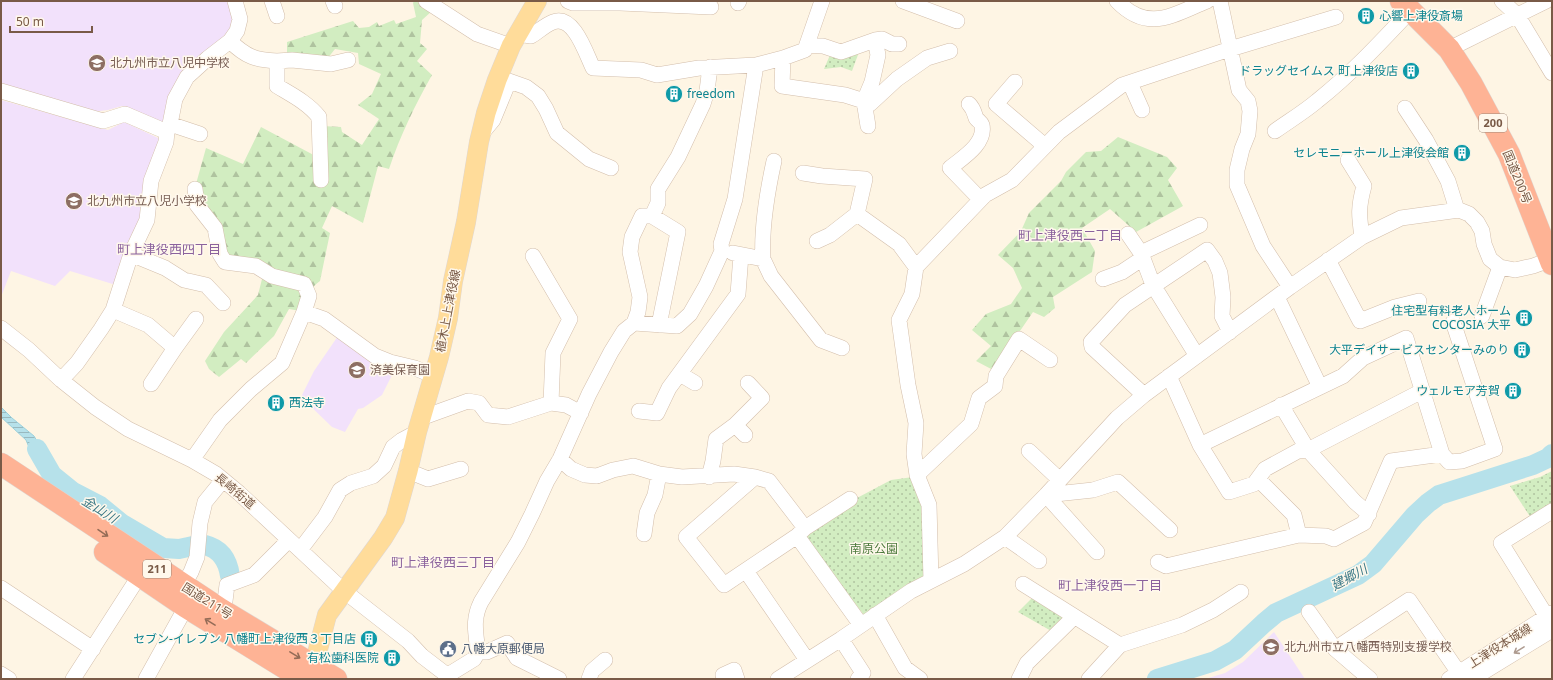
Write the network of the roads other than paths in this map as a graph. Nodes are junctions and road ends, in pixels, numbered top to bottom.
1 (235, 1) edge
2 (272, 1) edge
3 (426, 1) edge
4 (537, 1) edge
5 (568, 1) edge
6 (822, 1) edge
7 (903, 1) edge
8 (1117, 1) edge
9 (1207, 1) edge
10 (1220, 1) edge
11 (1502, 1) edge
12 (1546, 1) edge
13 (928, 5) edge
14 (1406, 5) edge
15 (711, 7) dead end
16 (1517, 15) junction
17 (277, 16) dead end
18 (1336, 17) dead end
19 (957, 21) dead end
20 (514, 40) junction
21 (874, 40) junction
22 (230, 41) junction
23 (899, 44) dead end
24 (807, 45) junction
25 (1230, 49) junction
26 (1449, 49) junction
27 (950, 51) dead end
28 (783, 58) junction
29 (348, 60) dead end
30 (277, 61) junction
31 (756, 65) junction
32 (710, 67) junction
33 (1552, 73) edge
34 (1015, 82) dead end
35 (1130, 83) junction
36 (1, 91) edge
37 (864, 101) junction
38 (969, 104) dead end
39 (1405, 108) dead end
40 (1142, 110) dead end
41 (868, 126) dead end
42 (168, 128) junction
43 (1275, 131) dead end
44 (200, 134) dead end
45 (481, 134) junction
46 (1045, 146) junction
47 (1348, 160) dead end
48 (774, 161) dead end
49 (611, 168) dead end
50 (803, 173) dead end
51 (321, 180) dead end
52 (195, 189) dead end
53 (980, 199) junction
54 (1456, 210) junction
55 (857, 214) junction
56 (652, 216) junction
57 (1200, 225) dead end
58 (1128, 234) dead end
59 (1362, 237) junction
60 (817, 241) dead end
61 (722, 251) junction
62 (131, 254) junction
63 (741, 255) junction
64 (1142, 255) junction
65 (533, 256) dead end
66 (763, 259) junction
67 (1328, 260) junction
68 (1551, 261) edge
69 (916, 267) junction
70 (1500, 267) junction
71 (1103, 279) dead end
72 (1153, 285) junction
73 (1290, 287) junction
74 (1277, 297) junction
75 (1420, 301) dead end
76 (223, 303) dead end
77 (113, 310) junction
78 (304, 312) junction
79 (1482, 316) dead end
80 (196, 319) dead end
81 (1453, 322) dead end
82 (634, 323) junction
83 (659, 325) junction
84 (1, 328) edge
85 (1230, 332) junction
86 (175, 348) junction
87 (842, 348) dead end
88 (1197, 356) junction
89 (1050, 360) dead end
90 (680, 374) junction
91 (434, 376) junction
92 (1169, 376) junction
93 (61, 380) junction
94 (695, 383) dead end
95 (748, 383) dead end
96 (151, 384) dead end
97 (1320, 387) junction
98 (1422, 391) junction
99 (1144, 395) junction
100 (551, 403) junction
101 (1281, 405) junction
102 (639, 411) dead end
103 (581, 413) junction
104 (419, 425) junction
105 (735, 425) junction
106 (745, 435) dead end
107 (1200, 445) junction
108 (1308, 450) junction
109 (1030, 451) dead end
110 (1442, 454) junction
111 (560, 459) junction
112 (192, 460) junction
113 (1, 464) edge
114 (461, 469) dead end
115 (408, 471) junction
116 (659, 474) junction
117 (917, 475) junction
118 (708, 476) junction
119 (755, 477) junction
120 (1, 479) edge
121 (1258, 479) junction
122 (223, 480) junction
123 (1060, 480) junction
124 (1046, 494) junction
125 (850, 499) dead end
126 (1552, 511) edge
127 (1369, 514) junction
128 (1170, 530) dead end
129 (801, 532) junction
130 (644, 534) dead end
131 (1299, 535) junction
132 (1005, 537) junction
133 (294, 545) junction
134 (1097, 552) dead end
135 (1039, 560) dead end
136 (1158, 562) dead end
137 (144, 570) junction
138 (746, 571) junction
139 (931, 580) junction
140 (1023, 584) dead end
141 (183, 586) junction
142 (1, 588) edge
143 (344, 591) junction
144 (1241, 592) dead end
145 (186, 607) junction
146 (220, 609) junction
147 (1309, 612) dead end
148 (875, 615) junction
149 (1074, 617) junction
150 (1551, 621) edge
151 (861, 624) junction
152 (841, 639) junction
153 (1120, 645) junction
154 (93, 649) junction
155 (1334, 649) junction
156 (478, 652) junction
157 (605, 660) dead end
158 (807, 660) junction
159 (901, 673) edge
160 (1, 674) edge
161 (312, 676) edge
162 (450, 677) edge
163 (1456, 677) edge
164 (9, 679) edge
165 (73, 679) edge
166 (146, 679) edge
167 (336, 679) edge
168 (559, 679) edge
169 (589, 679) edge
170 (778, 679) edge
171 (858, 679) edge
172 (920, 679) edge
173 (1019, 679) edge
174 (1089, 679) edge
175 (1370, 679) edge
176 (1472, 679) edge

1 - 22 street
2 - 17 street
3 - 20 street
4 - 20 main road, 植木上上津役線
5 - 15 street
6 - 24 street
7 - 13 street
8 - 9 street
10 - 25 street
11 - 16 street
12 - 16 street
13 - 19 street
14 - 26 highway, 国道200号 / 200
14 - 43 street
16 - 26 street
16 - 33 street
18 - 25 street
20 - 32 street
20 - 45 main road, 植木上上津役線
21 - 23 street
21 - 24 street
21 - 37 street
22 - 30 street
22 - 42 street
24 - 28 street
25 - 35 street
25 - 73 street
26 - 68 highway, 国道200号 / 200
27 - 37 street
28 - 31 street
28 - 37 street
29 - 30 street
30 - 51 street
31 - 32 street
31 - 61 street
32 - 56 street
34 - 46 street
35 - 40 street
35 - 46 street
36 - 42 street
37 - 41 street
38 - 53 street
39 - 54 street
42 - 44 street
42 - 62 street
45 - 49 street
45 - 91 main road, 植木上上津役線
46 - 53 street
47 - 59 street
48 - 66 street
50 - 55 street
52 - 78 street
53 - 69 street
54 - 59 street
54 - 70 street
55 - 60 street
55 - 69 street
56 - 82 street
56 - 83 street
57 - 64 street
58 - 64 street
59 - 67 street
61 - 63 street
61 - 83 street
62 - 76 street
62 - 77 street
63 - 66 street
63 - 90 street
64 - 71 street
64 - 72 street
65 - 100 street
66 - 87 street
67 - 73 street
67 - 75 street
68 - 70 street
69 - 117 street
70 - 79 street
72 - 85 street
72 - 88 street
72 - 99 street
73 - 74 street
74 - 85 street
74 - 97 street
77 - 86 street
77 - 93 street
78 - 91 street
78 - 112 street
80 - 86 street
81 - 110 street
82 - 83 street
82 - 103 street
84 - 93 street, 長崎街道
85 - 88 street
86 - 96 street
88 - 92 street
89 - 117 street
90 - 94 street
90 - 102 street
91 - 104 main road, 植木上上津役線
92 - 99 street
92 - 107 street
93 - 112 street, 長崎街道
95 - 105 street
97 - 98 street
97 - 101 street
98 - 108 street
98 - 110 street
99 - 123 street
100 - 103 street
100 - 104 street
101 - 107 street
101 - 108 street
103 - 111 street
104 - 115 main road, 植木上上津役線
104 - 133 street
105 - 106 street
105 - 118 street
107 - 121 street
108 - 121 street
108 - 127 street
109 - 123 street
110 - 127 street
111 - 116 street
111 - 156 street
112 - 122 street, 長崎街道
113 -> 137 highway, 国道211号 / 211
114 - 115 street
115 - 143 main road, 植木上上津役線
116 - 118 street
116 - 130 street
117 - 139 street
118 - 119 street
119 - 129 street
119 - 138 street
120 - 137 highway, 国道211号 / 211
121 - 131 street
122 - 133 street, 長崎街道
122 - 141 street
123 - 124 street
124 - 128 street
124 - 132 street
124 - 134 street
125 - 129 street
126 - 150 street
127 - 131 street
129 - 138 street
129 - 151 street
131 - 136 street
132 - 135 street
132 - 139 street
133 - 143 street, 長崎街道
133 - 146 street
137 - 141 highway, 国道211号 / 211
137 - 145 highway, 国道211号 / 211
137 - 154 street
138 - 158 street
139 - 148 street
140 - 149 street
141 - 146 highway, 国道211号 / 211
142 - 154 street
143 - 161 main road, 植木上上津役線
143 - 162 street, 長崎街道
144 - 153 street
161 -> 145 highway, 国道211号 / 211
145 - 166 street
146 -> 161 highway, 国道211号 / 211
147 - 155 street
148 - 151 street
148 - 159 street
149 - 153 street
149 - 173 street
150 - 163 street, 上津役本城線
150 -> 176 street, 上津役本城線
151 - 152 street
152 - 158 street
152 - 171 street
153 - 174 street
154 - 165 street
155 - 163 street
155 - 175 street
156 - 162 street
156 - 168 street
157 - 169 street
158 - 170 street
159 - 172 street
160 - 164 street
161 - 167 highway, 国道211号 / 211

